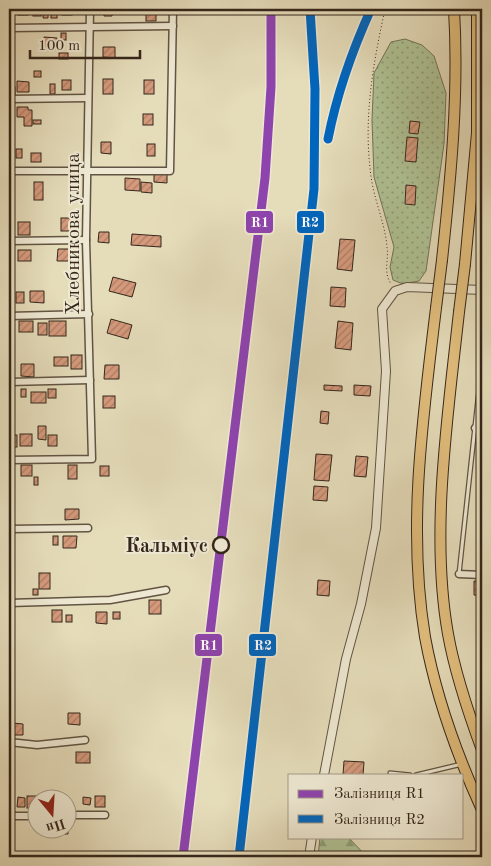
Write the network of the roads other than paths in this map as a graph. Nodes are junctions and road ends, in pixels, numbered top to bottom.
1 (90, 9) edge
2 (173, 9) edge
3 (454, 9) edge
4 (477, 9) edge
5 (173, 26) junction
6 (90, 27) junction
7 (9, 28) edge
8 (88, 98) junction
9 (9, 99) edge
10 (87, 169) junction
11 (9, 171) edge
12 (86, 240) junction
13 (9, 241) edge
14 (482, 290) edge
15 (88, 314) junction
16 (9, 316) edge
17 (482, 362) edge
18 (90, 380) junction
19 (9, 382) edge
20 (479, 428) edge
21 (9, 460) edge
22 (88, 528) dead end
23 (9, 529) edge
24 (459, 574) joint
25 (482, 575) edge
26 (166, 590) dead end
27 (9, 603) edge
28 (85, 740) dead end
29 (9, 742) edge
30 (482, 750) edge
31 (462, 764) junction
32 (390, 772) dead end
33 (324, 774) edge
34 (403, 774) edge
35 (420, 774) edge
36 (482, 810) edge
37 (105, 815) dead end
38 (9, 816) edge
39 (28, 816) edge
40 (78, 816) edge
41 (312, 838) edge
42 (309, 857) edge

1 - 6 street, Хлебникова улица
2 - 5 street
3 - 31 main road, bridge
4 - 30 main road, bridge
5 - 6 street
5 - 10 street
6 - 7 street
6 - 8 street, Хлебникова улица
8 - 9 street
8 - 10 street, Хлебникова улица
10 - 11 street
10 - 12 street, Хлебникова улица
12 - 13 street
12 - 15 street, Хлебникова улица
14 - 33 street
15 - 16 street
15 - 18 street, Хлебникова улица
17 - 20 lane
18 - 19 street
18 - 21 street, Хлебникова улица
20 - 24 lane
22 - 23 street
24 - 25 street
26 - 27 street
28 - 29 street
31 - 35 lane
31 - 36 main road
32 - 34 lane
37 - 40 street
38 - 39 street
41 - 42 street

